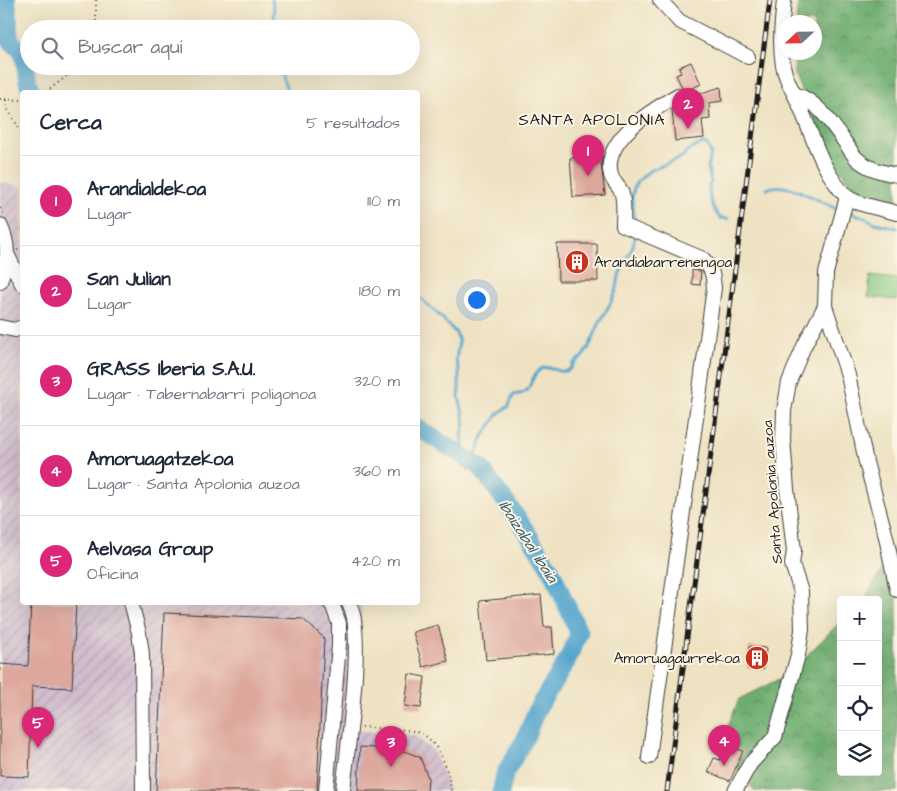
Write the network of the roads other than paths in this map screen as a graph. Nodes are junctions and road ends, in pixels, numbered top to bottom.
1 (660, 0) edge
2 (784, 0) edge
3 (748, 57) dead end
4 (794, 94) junction
5 (678, 95) dead end
6 (897, 175) edge
7 (847, 197) junction
8 (897, 213) edge
9 (0, 225) edge
10 (8, 256) junction
11 (20, 280) edge
12 (0, 283) edge
13 (20, 284) edge
14 (825, 306) junction
15 (0, 327) edge
16 (20, 331) edge
17 (897, 590) edge
18 (133, 605) edge
19 (332, 605) edge
20 (349, 605) edge
21 (649, 757) dead end
22 (143, 791) edge
23 (326, 791) edge
24 (343, 791) edge
25 (735, 791) edge

1 - 3 street
2 - 4 street
4 - 6 street
4 - 7 street
5 - 21 street
7 - 8 street
7 - 14 street, Santa Apolonia auzoa
9 - 10 street
10 - 11 street
10 - 12 street
12 - 13 street
14 - 17 street
14 - 25 street, Santa Apolonia auzoa
15 - 16 street
18 - 22 street
19 - 23 street
20 - 24 street

